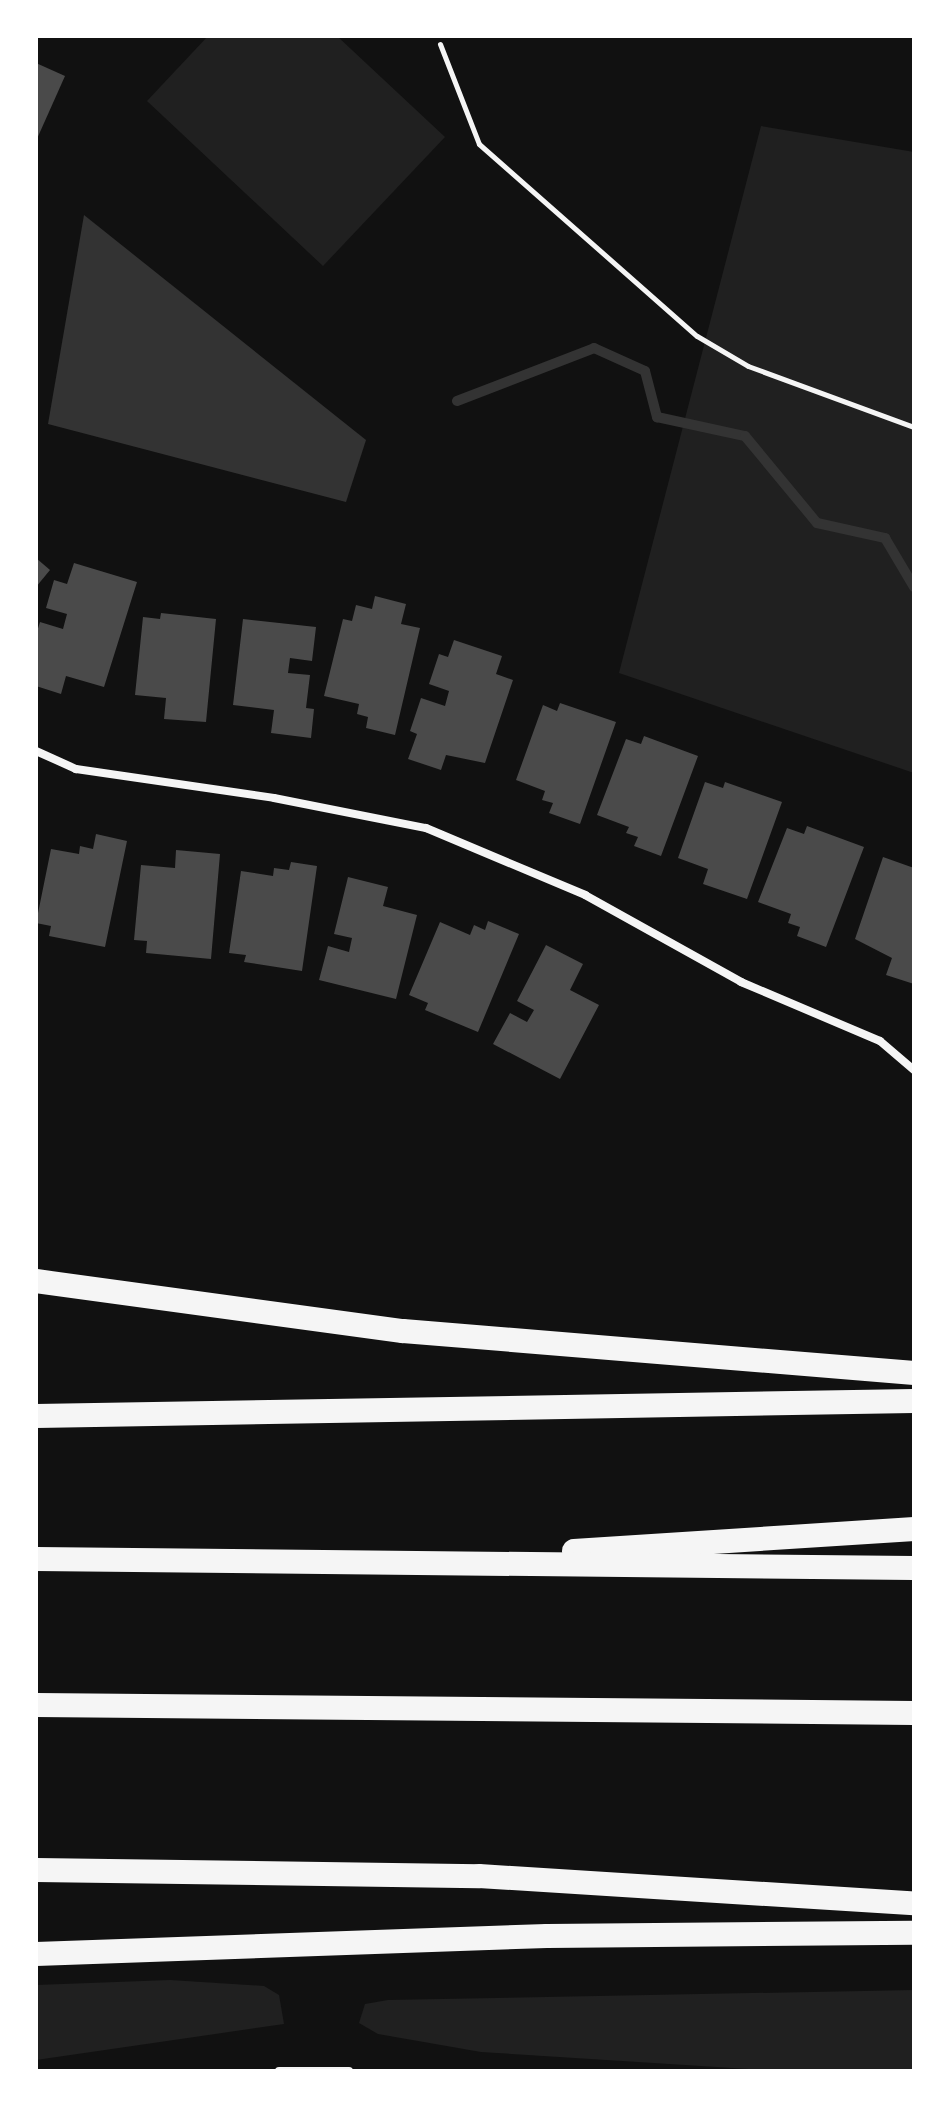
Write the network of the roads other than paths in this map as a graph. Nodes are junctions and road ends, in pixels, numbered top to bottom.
1 (36, 751) edge
2 (914, 1070) edge
3 (36, 1281) edge
4 (914, 1373) edge
5 (914, 1401) edge
6 (36, 1416) edge
7 (914, 1529) edge
8 (36, 1559) edge
9 (428, 1563) junction
10 (914, 1568) edge
11 (36, 1705) edge
12 (914, 1713) edge
13 (36, 1870) edge
14 (914, 1903) edge
15 (914, 1933) edge
16 (36, 1954) edge
17 (279, 2071) edge
18 (349, 2071) edge

1 - 2 street
3 - 4 highway
5 - 6 highway
7 - 9 highway
8 - 9 highway
9 - 10 highway
11 - 12 highway
13 - 14 highway
15 - 16 highway
17 - 18 street

